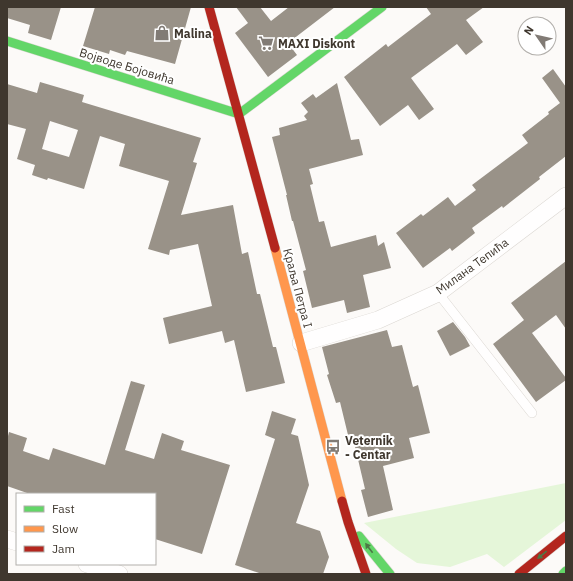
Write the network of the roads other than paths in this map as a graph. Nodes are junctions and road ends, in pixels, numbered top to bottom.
1 (209, 7) edge
2 (382, 7) edge
3 (7, 41) edge
4 (239, 114) junction
5 (566, 196) edge
6 (438, 293) junction
7 (301, 343) junction
8 (532, 413) dead end
9 (348, 522) junction
10 (566, 536) edge
11 (90, 565) edge
12 (566, 571) edge
13 (119, 574) edge
14 (366, 574) edge
15 (390, 574) edge
16 (519, 574) edge
17 (563, 574) edge

1 - 4 street, Краља Петра I
2 - 4 street
3 - 4 street, Војводе Бојовића
4 - 7 street, Краља Петра I
5 - 6 street, Милана Тепића
6 - 7 street, Милана Тепића
6 - 8 lane
7 - 9 street, Краља Петра I
9 - 14 street, Краља Петра I
15 -> 9 street
10 -> 16 street
11 - 13 street
12 - 17 street

